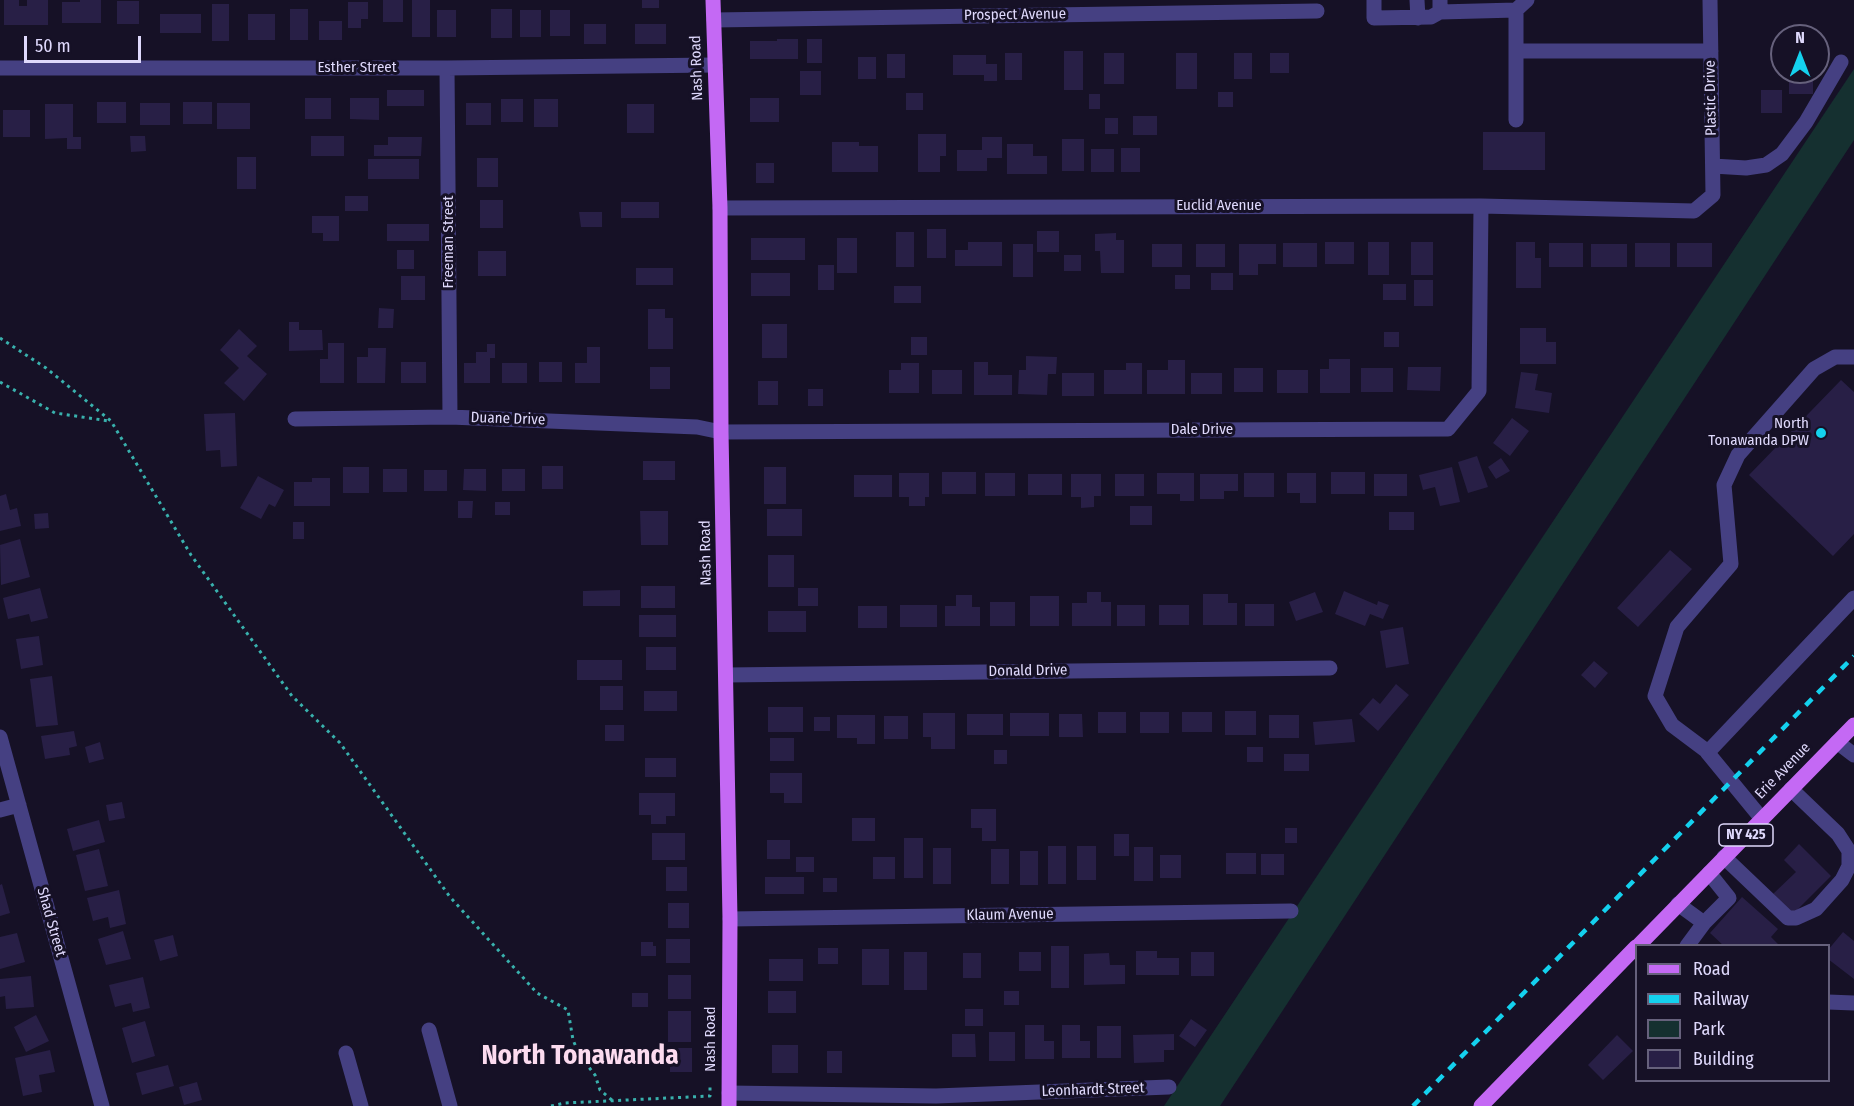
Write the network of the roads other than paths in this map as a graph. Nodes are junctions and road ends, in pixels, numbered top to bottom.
1 (713, 0) edge
2 (1374, 0) edge
3 (1417, 0) edge
4 (1710, 0) edge
5 (1521, 5) edge
6 (1440, 6) edge
7 (1317, 11) dead end
8 (1418, 18) junction
9 (714, 20) junction
10 (1516, 51) junction
11 (1711, 51) junction
12 (1841, 62) dead end
13 (715, 65) junction
14 (0, 68) edge
15 (447, 68) junction
16 (1516, 120) dead end
17 (1713, 166) junction
18 (1713, 195) joint
19 (1481, 206) junction
20 (720, 208) junction
21 (1854, 357) edge
22 (450, 417) junction
23 (295, 419) dead end
24 (721, 432) junction
25 (1854, 598) edge
26 (1330, 668) dead end
27 (726, 675) junction
28 (1854, 725) edge
29 (0, 737) edge
30 (1837, 742) junction
31 (1707, 752) junction
32 (1854, 755) edge
33 (1791, 789) junction
34 (19, 805) junction
35 (0, 810) edge
36 (1762, 819) junction
37 (1724, 857) junction
38 (1709, 873) junction
39 (1678, 904) junction
40 (1291, 911) dead end
41 (730, 919) junction
42 (1704, 922) junction
43 (1642, 944) edge
44 (1688, 944) edge
45 (1635, 951) edge
46 (1830, 1002) edge
47 (1854, 1003) edge
48 (429, 1030) dead end
49 (346, 1053) dead end
50 (1169, 1087) dead end
51 (729, 1100) edge
52 (939, 1101) edge
53 (102, 1106) edge
54 (361, 1106) edge
55 (450, 1106) edge
56 (1481, 1106) edge

1 - 9 main road, Nash Road
2 - 8 street
3 - 8 street
4 - 11 street, Plastic Drive
5 - 6 street
5 - 10 street
6 - 8 street
7 - 9 street, Prospect Avenue
9 - 13 main road, Nash Road
10 - 11 street
10 - 16 street
11 - 17 street, Plastic Drive
12 - 17 street
13 - 15 street, Esther Street
13 - 20 main road, Nash Road
14 - 15 street, Esther Street
15 - 22 street, Freeman Street
17 - 18 street, Plastic Drive
18 - 19 street, Euclid Avenue
19 - 20 street, Euclid Avenue
19 - 24 street, Dale Drive
20 - 24 main road, Nash Road
21 - 31 street
22 - 23 street, Duane Drive
22 - 24 street, Duane Drive
24 - 27 main road, Nash Road
25 - 31 street
26 - 27 street, Donald Drive
27 - 41 main road, Nash Road
28 - 30 main road, Erie Avenue / NY 425
29 - 34 street, Shad Street
30 - 32 street
30 - 33 main road, Erie Avenue / NY 425
31 - 36 street
33 - 36 main road, Erie Avenue / NY 425
33 - 37 street
34 - 35 street
34 - 53 street, Shad Street
36 - 37 main road, Erie Avenue / NY 425
37 - 38 main road, Erie Avenue / NY 425
38 - 39 main road, Erie Avenue / NY 425
38 - 42 street
39 - 42 street
39 - 43 main road, Erie Avenue / NY 425
40 - 41 street, Klaum Avenue
41 - 51 main road, Nash Road
42 - 44 street
45 - 56 main road, Erie Avenue / NY 425
46 - 47 street
48 - 55 street
49 - 54 street
50 - 52 street, Leonhardt Street
51 - 52 street, Leonhardt Street

